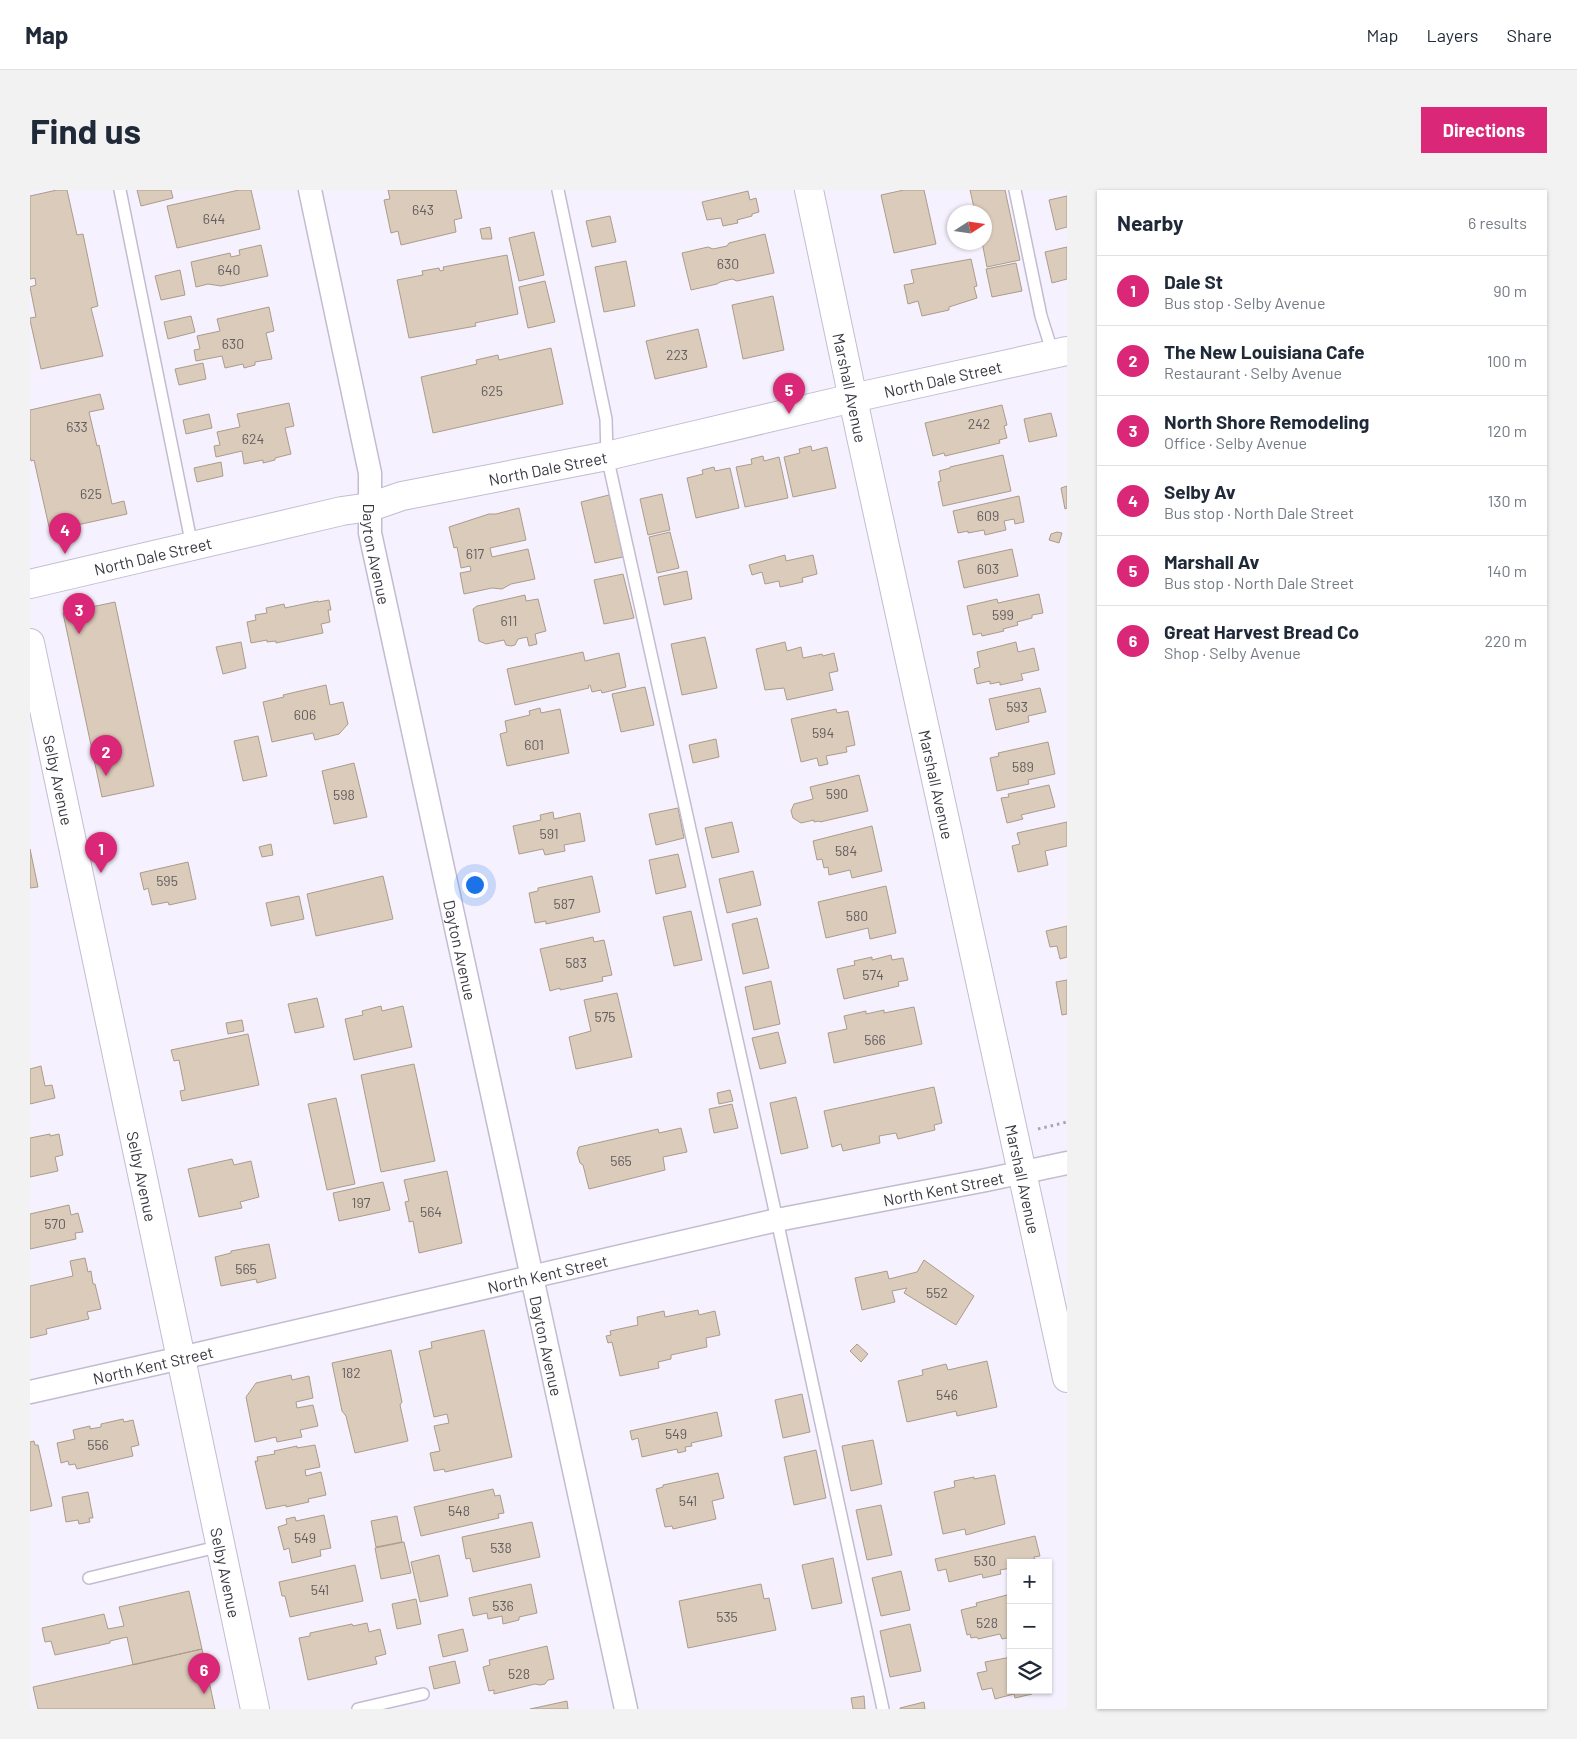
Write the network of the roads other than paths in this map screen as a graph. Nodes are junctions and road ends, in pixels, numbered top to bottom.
1 (120, 190) edge
2 (310, 190) edge
3 (558, 190) edge
4 (809, 190) edge
5 (1015, 190) edge
6 (1060, 353) edge
7 (853, 398) junction
8 (607, 456) junction
9 (370, 506) junction
10 (192, 546) junction
11 (30, 584) edge
12 (30, 642) edge
13 (1067, 1163) edge
14 (1022, 1173) junction
15 (777, 1220) junction
16 (532, 1276) junction
17 (181, 1358) junction
18 (1067, 1378) edge
19 (30, 1392) edge
20 (221, 1546) junction
21 (89, 1578) dead end
22 (423, 1694) dead end
23 (255, 1709) edge
24 (358, 1709) edge
25 (626, 1709) edge
26 (883, 1709) edge

1 - 10 lane
2 - 9 street, Dayton Avenue
3 - 8 lane
4 - 7 street, Marshall Avenue
5 - 6 lane
6 - 7 street, North Dale Street
7 - 8 street, North Dale Street
7 - 14 street, Marshall Avenue
8 - 9 street, North Dale Street
8 - 15 lane
9 - 10 street, North Dale Street
9 - 16 street, Dayton Avenue
10 - 11 street, North Dale Street
12 - 17 street, Selby Avenue
13 - 14 street, North Kent Street
14 - 15 street, North Kent Street
14 - 18 street, Marshall Avenue
15 - 16 street, North Kent Street
15 - 26 lane
16 - 17 street, North Kent Street
16 - 25 street, Dayton Avenue
17 - 19 street, North Kent Street
17 - 20 street, Selby Avenue
20 - 21 lane
20 - 23 street, Selby Avenue
22 - 24 lane

